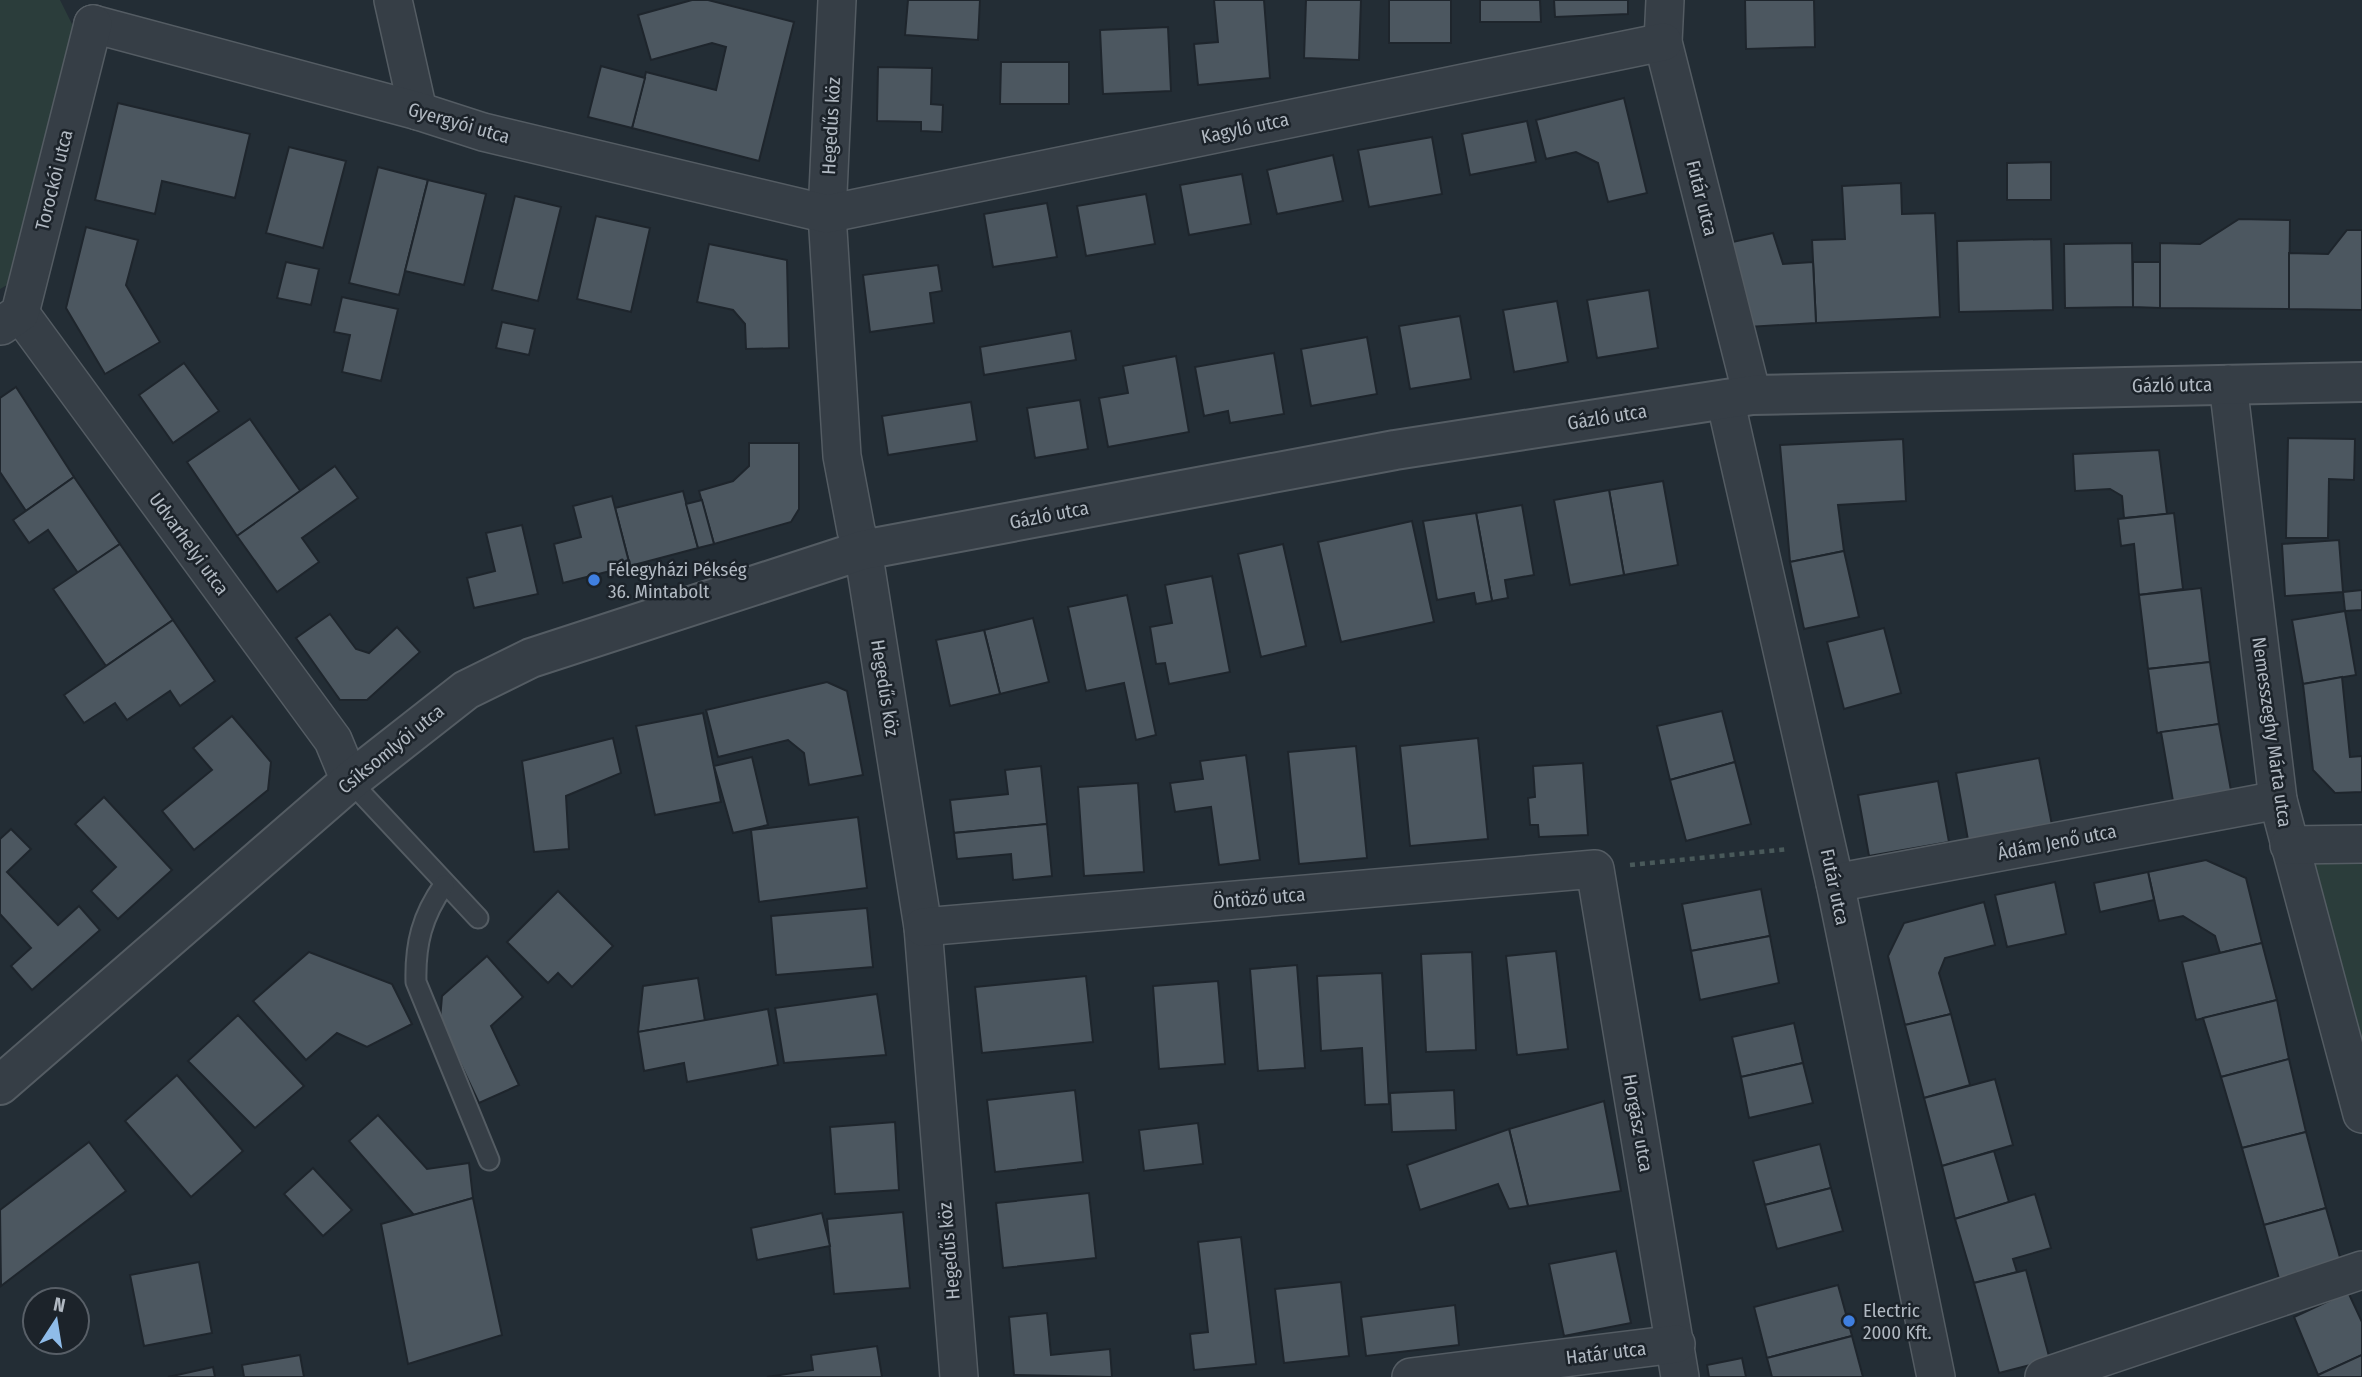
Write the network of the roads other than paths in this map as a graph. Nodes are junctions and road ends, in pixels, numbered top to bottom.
1 (393, 0) edge
2 (837, 0) edge
3 (1665, 0) edge
4 (87, 12) edge
5 (1663, 42) junction
6 (418, 111) junction
7 (827, 214) junction
8 (10, 320) edge
9 (2362, 382) edge
10 (2228, 384) junction
11 (1738, 397) junction
12 (863, 550) junction
13 (350, 781) junction
14 (2278, 800) junction
15 (2362, 844) edge
16 (2289, 845) junction
17 (1595, 869) joint
18 (1835, 883) junction
19 (444, 884) junction
20 (478, 918) dead end
21 (923, 927) junction
22 (0, 1085) edge
23 (2362, 1114) edge
24 (489, 1160) dead end
25 (2362, 1270) edge
26 (1678, 1361) edge
27 (959, 1377) edge
28 (1411, 1377) edge
29 (1936, 1377) edge
30 (2045, 1377) edge

1 - 6 street
2 - 7 street, Hegedűs köz
3 - 5 street, Futár utca
4 - 6 street, Gyergyói utca
4 - 8 street, Torockói utca
5 - 7 street, Kagyló utca
5 - 11 street, Futár utca
6 - 7 street, Gyergyói utca
7 - 12 street, Hegedűs köz
8 - 13 street, Udvarhelyi utca
9 - 10 street, Gázló utca
10 - 11 street, Gázló utca
10 - 14 street, Nemesszeghy Márta utca
11 - 12 street, Gázló utca
11 - 18 street, Futár utca
12 - 13 street, Csíksomlyói utca
12 - 21 street, Hegedűs köz
13 - 19 lane
13 - 22 street, Csíksomlyói utca
14 - 16 street, Nemesszeghy Márta utca
14 - 18 street, Ádám Jenő utca
15 - 16 street
16 - 23 street, Nemesszeghy Márta utca
17 - 21 street, Öntöző utca
17 - 26 street, Horgász utca
18 - 29 street, Futár utca
19 - 20 lane
19 - 24 lane
21 - 27 street, Hegedűs köz
25 - 30 street
26 - 28 street, Határ utca

